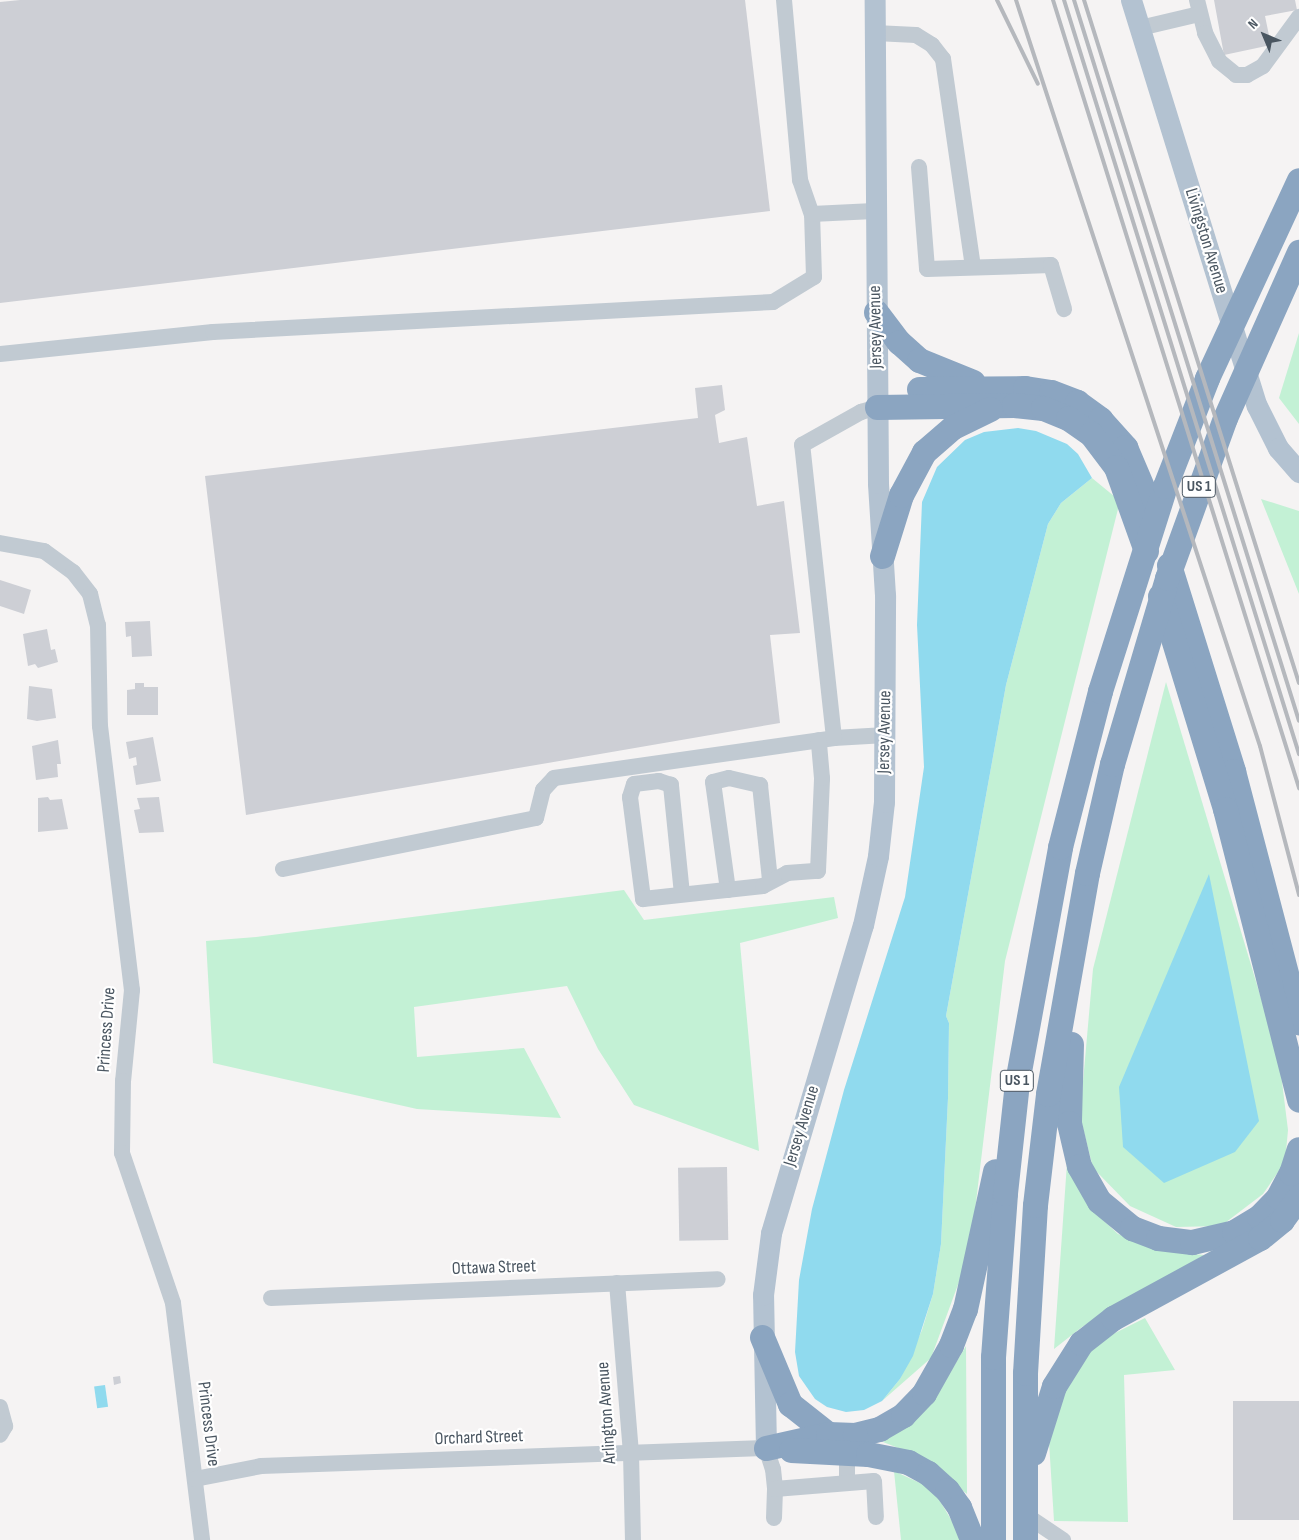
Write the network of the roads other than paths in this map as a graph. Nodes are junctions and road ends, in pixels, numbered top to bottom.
1 (784, 0) edge
2 (875, 0) edge
3 (1132, 0) edge
4 (1198, 7) edge
5 (1299, 17) edge
6 (1140, 28) junction
7 (875, 33) junction
8 (919, 167) dead end
9 (1299, 180) edge
10 (874, 210) junction
11 (812, 214) junction
12 (1299, 252) edge
13 (973, 266) junction
14 (1064, 309) dead end
15 (876, 312) junction
16 (0, 354) edge
17 (996, 396) junction
18 (877, 399) junction
19 (1299, 472) edge
20 (0, 543) edge
21 (882, 556) junction
22 (886, 735) junction
23 (826, 739) junction
24 (283, 868) dead end
25 (770, 880) junction
26 (728, 890) junction
27 (682, 894) junction
28 (1076, 927) junction
29 (1299, 1022) edge
30 (1017, 1082) junction
31 (1299, 1100) edge
32 (1299, 1149) edge
33 (1299, 1197) edge
34 (718, 1280) dead end
35 (618, 1283) junction
36 (271, 1298) dead end
37 (762, 1337) junction
38 (0, 1407) edge
39 (828, 1434) junction
40 (0, 1435) edge
41 (766, 1448) junction
42 (631, 1453) junction
43 (847, 1453) junction
44 (195, 1479) junction
45 (847, 1483) junction
46 (1024, 1486) junction
47 (775, 1489) junction
48 (1024, 1514) junction
49 (876, 1517) dead end
50 (774, 1518) dead end
51 (202, 1540) edge
52 (633, 1540) edge
53 (972, 1540) edge
54 (993, 1540) edge
55 (1025, 1540) edge
56 (1063, 1540) edge

1 - 11 street
2 - 7 main road, Jersey Avenue
3 - 6 main road, Livingston Avenue
4 - 5 street
4 - 6 street
6 - 19 main road, Livingston Avenue
7 - 10 main road, Jersey Avenue
7 - 13 street
8 - 13 street
9 - 30 highway, US 1
10 - 11 street
10 - 15 main road, Jersey Avenue
11 - 16 street
12 - 28 highway, US 1
13 - 14 street
15 - 17 highway
15 - 18 main road, Jersey Avenue
17 - 18 highway
17 - 21 highway
17 - 29 highway
17 - 31 highway
18 - 21 main road, Jersey Avenue
18 - 23 street
20 - 44 street, Princess Drive
21 - 22 main road, Jersey Avenue
22 - 23 street
22 - 37 main road, Jersey Avenue
23 - 24 street
23 - 25 street
25 - 26 street
25 - 26 street
26 - 27 street
27 - 27 street
28 - 32 highway
28 - 46 highway, US 1
30 - 39 highway
30 - 54 highway, US 1
33 - 46 highway
34 - 35 street, Ottawa Street
35 - 36 street, Ottawa Street
35 - 42 street, Arlington Avenue
37 - 39 highway
37 - 41 main road, Jersey Avenue
38 - 40 street
39 - 41 highway
41 - 42 street, Orchard Street
41 - 43 highway
41 - 47 street
42 - 44 street, Orchard Street
42 - 52 street, Arlington Avenue
43 - 45 street
43 - 53 highway
44 - 51 street, Princess Drive
45 - 47 street
45 - 49 street
46 - 48 highway, US 1
47 - 50 street
48 - 55 highway, US 1
48 - 56 street

